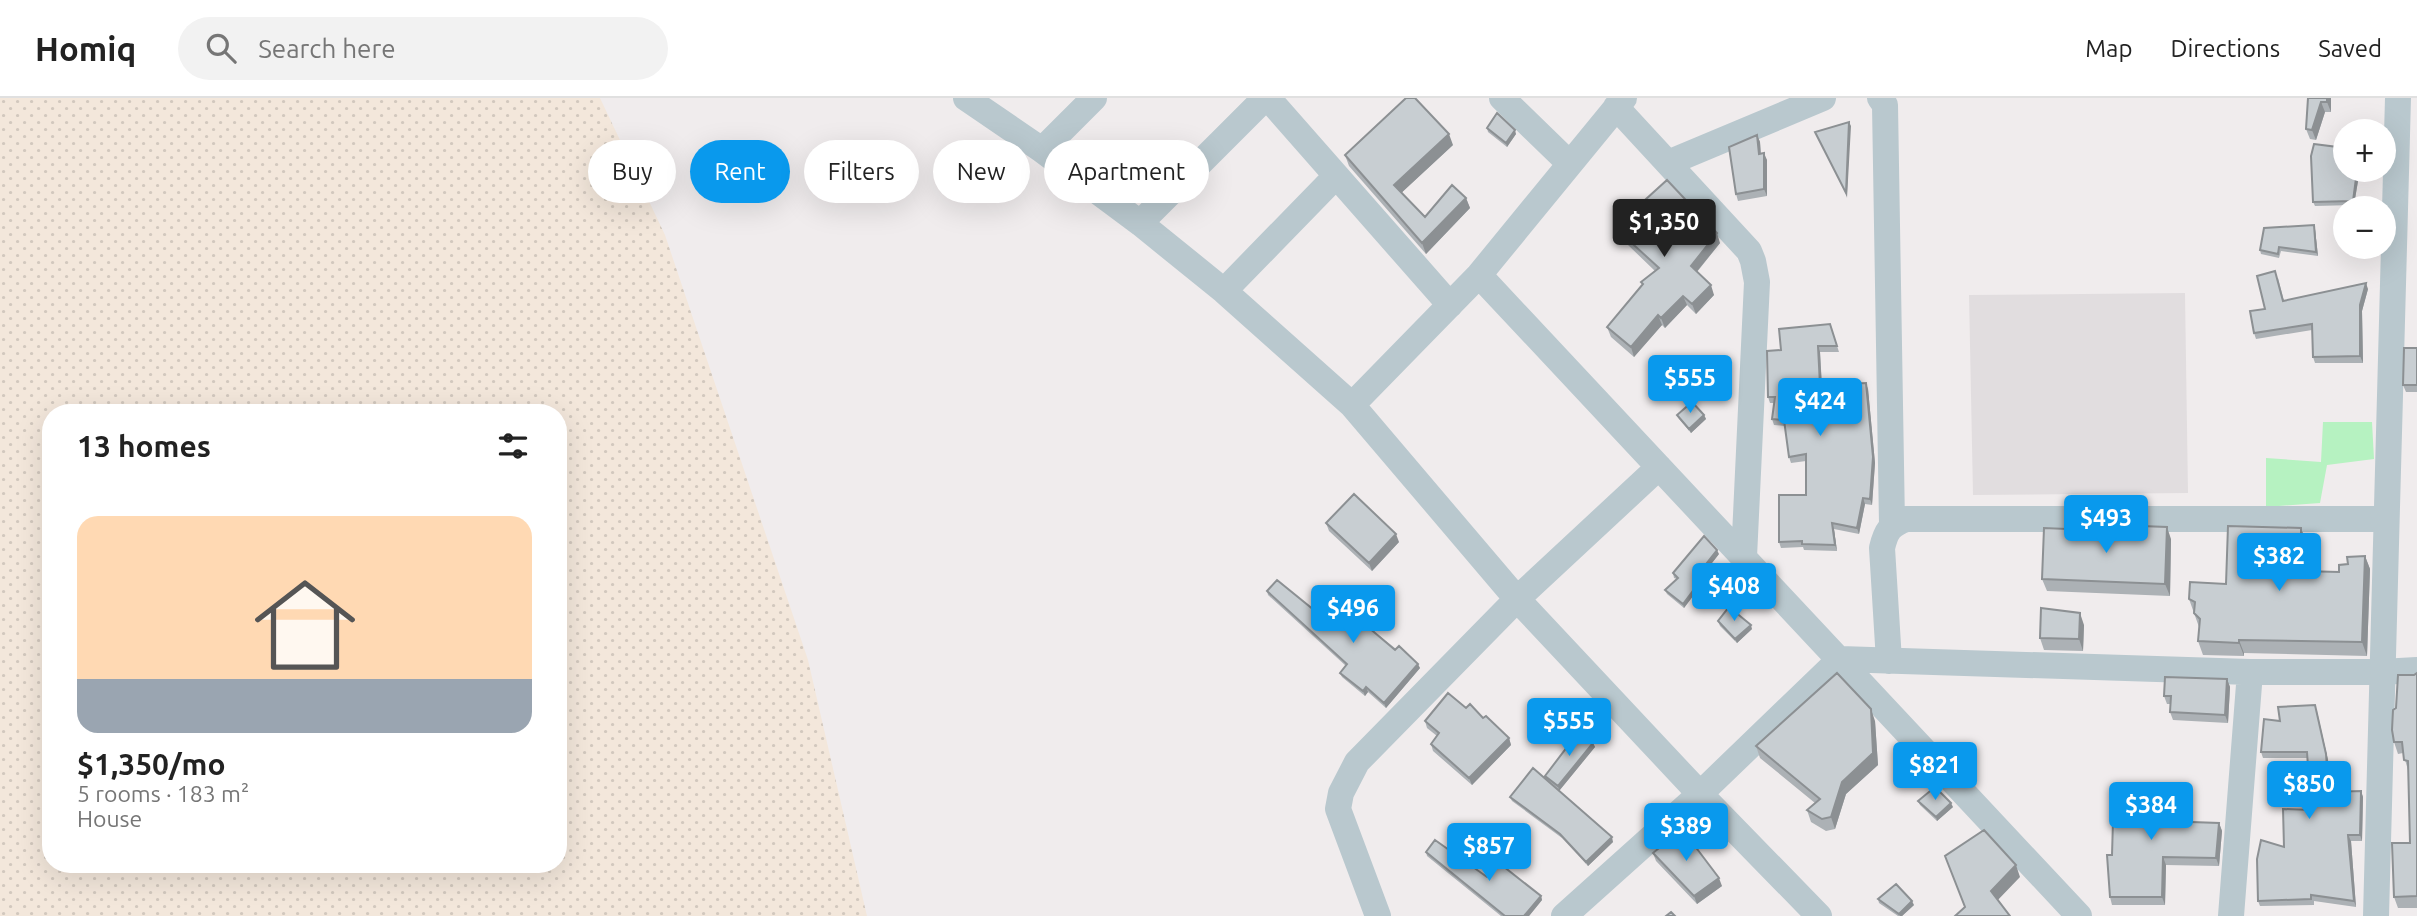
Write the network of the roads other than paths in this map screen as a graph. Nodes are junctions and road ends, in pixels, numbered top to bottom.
1 (966, 98) edge
2 (1094, 98) edge
3 (1266, 98) edge
4 (1502, 98) edge
5 (1823, 98) edge
6 (1880, 98) edge
7 (2398, 98) edge
8 (1620, 103) edge
9 (1042, 150) junction
10 (1668, 163) junction
11 (1570, 164) junction
12 (1336, 176) junction
13 (1140, 223) junction
14 (1479, 275) junction
15 (1224, 291) junction
16 (1450, 306) junction
17 (1352, 405) junction
18 (1659, 467) junction
19 (2386, 519) junction
20 (1892, 524) junction
21 (1744, 557) junction
22 (1517, 599) junction
23 (1840, 659) junction
24 (1889, 661) junction
25 (2417, 670) edge
26 (2250, 672) junction
27 (2381, 672) junction
28 (1700, 794) junction
29 (2064, 911) edge
30 (1378, 916) edge
31 (1565, 916) edge
32 (1819, 916) edge
33 (2231, 916) edge
34 (2376, 916) edge

1 - 9 street
2 - 9 street
3 - 12 street
3 - 13 street
4 - 11 street
5 - 10 street
6 - 20 street
7 - 19 street
8 - 10 street
8 - 11 street
9 - 13 street
10 - 21 street
11 - 14 street
12 - 15 street
12 - 16 street
13 - 15 street
14 - 16 street
14 - 18 street
15 - 17 street
16 - 17 street
17 - 22 street
18 - 21 street
18 - 22 street
19 - 20 street
19 - 27 street
20 - 24 street
21 - 23 street
22 - 28 street
22 - 30 street
23 - 24 street
23 - 28 street
23 - 29 street
24 - 26 street
25 - 27 street
26 - 27 street
26 - 33 street
27 - 34 street
28 - 31 street
28 - 32 street

